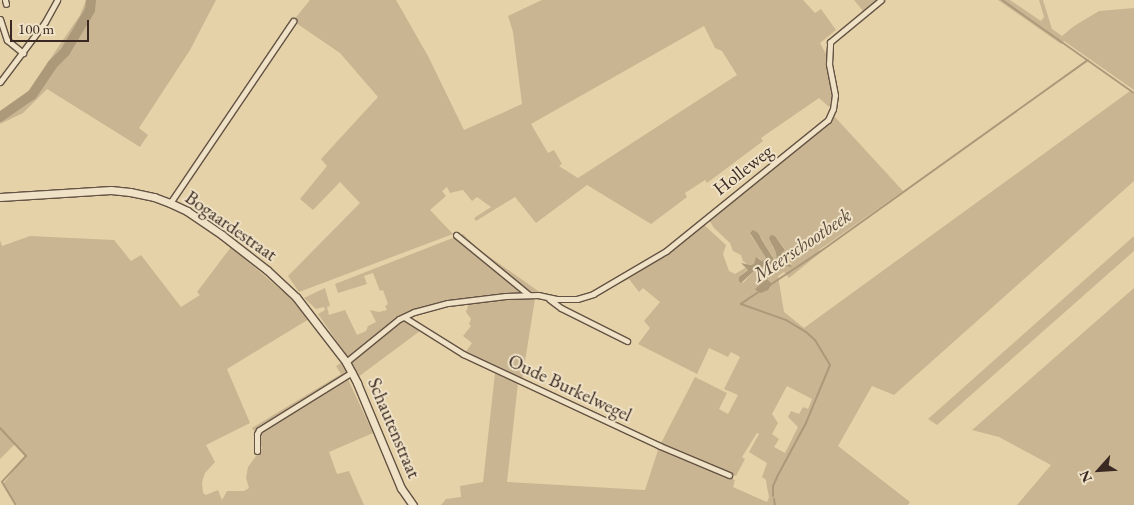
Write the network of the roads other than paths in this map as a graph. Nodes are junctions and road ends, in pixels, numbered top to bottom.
1 (57, 0) edge
2 (880, 0) edge
3 (0, 19) edge
4 (294, 21) dead end
5 (23, 54) junction
6 (0, 82) edge
7 (0, 197) edge
8 (170, 203) junction
9 (456, 235) dead end
10 (529, 295) junction
11 (546, 297) junction
12 (404, 317) junction
13 (627, 341) dead end
14 (346, 362) junction
15 (352, 372) junction
16 (257, 451) dead end
17 (730, 475) dead end
18 (413, 505) edge

1 - 5 street
2 - 11 street, Holleweg
3 - 5 street
4 - 8 street
5 - 6 street
7 - 8 street, Bogaardestraat
8 - 14 street, Bogaardestraat
9 - 10 street
10 - 11 street, Holleweg
10 - 12 street, Holleweg
11 - 13 street, Holleweg
12 - 14 street, Holleweg
12 - 17 street, Oude Burkelwegel
14 - 15 street, Schautenstraat
15 - 16 street
15 - 18 street, Schautenstraat

